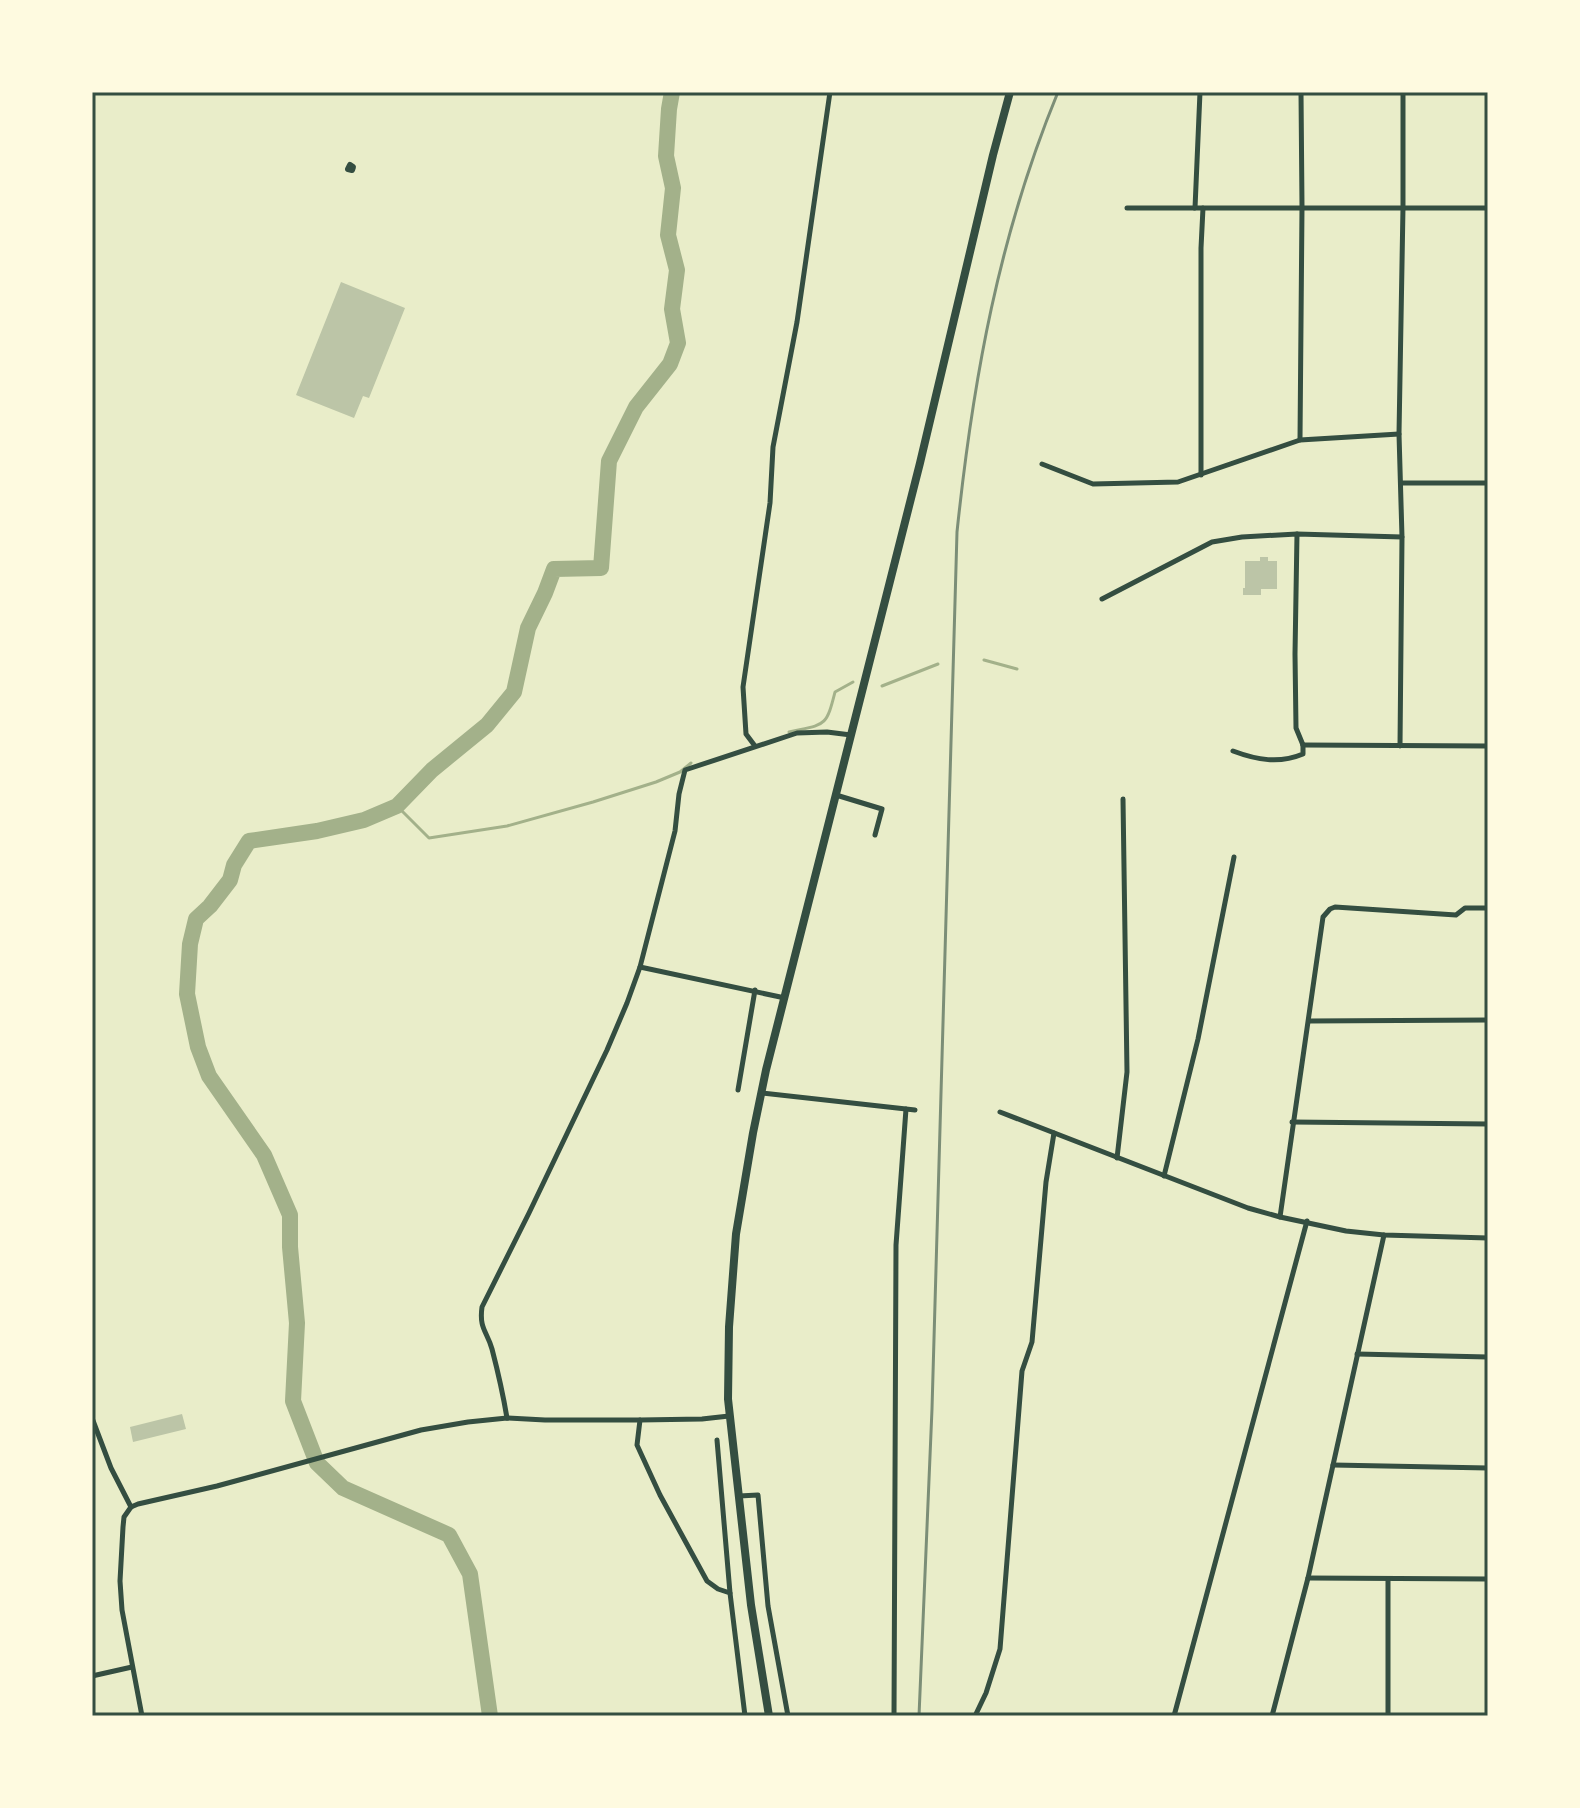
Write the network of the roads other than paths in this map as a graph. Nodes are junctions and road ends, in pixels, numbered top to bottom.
1 (830, 92) edge
2 (1010, 92) edge
3 (1200, 92) edge
4 (1301, 92) edge
5 (1403, 92) edge
6 (1302, 207) junction
7 (1403, 207) junction
8 (1127, 208) dead end
9 (1195, 208) junction
10 (1203, 208) junction
11 (1488, 208) edge
12 (1399, 434) junction
13 (1300, 440) junction
14 (1042, 464) dead end
15 (1201, 475) junction
16 (1401, 483) junction
17 (1488, 483) edge
18 (1297, 534) junction
19 (1402, 537) junction
20 (1102, 599) dead end
21 (851, 735) junction
22 (1303, 745) junction
23 (755, 746) junction
24 (1400, 746) junction
25 (1488, 746) edge
26 (1233, 751) dead end
27 (836, 795) junction
28 (1123, 799) dead end
29 (875, 835) dead end
30 (1234, 857) dead end
31 (1488, 908) edge
32 (640, 967) junction
33 (755, 990) junction
34 (786, 998) junction
35 (1488, 1020) edge
36 (1309, 1021) junction
37 (738, 1090) dead end
38 (761, 1093) junction
39 (906, 1109) junction
40 (915, 1110) dead end
41 (1000, 1112) dead end
42 (1292, 1122) junction
43 (1488, 1124) edge
44 (1054, 1133) junction
45 (1117, 1158) junction
46 (1164, 1176) junction
47 (1280, 1217) junction
48 (1307, 1221) junction
49 (1384, 1235) junction
50 (1488, 1238) edge
51 (1357, 1354) junction
52 (1488, 1357) edge
53 (729, 1416) junction
54 (92, 1418) edge
55 (507, 1418) junction
56 (640, 1420) junction
57 (717, 1440) dead end
58 (1333, 1465) junction
59 (1488, 1468) edge
60 (739, 1496) junction
61 (131, 1507) junction
62 (1308, 1578) junction
63 (1488, 1579) edge
64 (1388, 1580) junction
65 (730, 1593) junction
66 (132, 1667) junction
67 (92, 1676) edge
68 (142, 1716) edge
69 (745, 1716) edge
70 (769, 1716) edge
71 (788, 1716) edge
72 (894, 1716) edge
73 (976, 1716) edge
74 (1174, 1716) edge
75 (1272, 1716) edge
76 (1388, 1716) edge

1 - 23 street
2 - 21 main road
3 - 9 street
4 - 6 street
5 - 7 street
6 - 7 street
6 - 10 street
6 - 13 street
7 - 11 street
7 - 12 street
8 - 9 street
9 - 10 street
10 - 15 street
12 - 13 street
12 - 16 street
13 - 15 street
14 - 15 street
16 - 17 street
16 - 19 street
18 - 19 street
18 - 20 street
18 - 22 street
19 - 24 street
21 - 23 street
21 - 27 main road
22 - 24 street
22 - 26 street
23 - 32 street
24 - 25 street
27 - 29 street
27 - 34 main road
28 - 45 street
30 - 46 street
31 - 36 street
32 - 33 street
32 - 55 street
33 - 34 street
33 - 37 street
34 - 38 main road
35 - 36 street
36 - 42 street
38 - 39 street
38 - 53 main road
39 - 40 street
39 - 72 street
41 - 44 street
42 - 43 street
42 - 47 street
44 - 45 street
44 - 73 street
45 - 46 street
46 - 47 street
47 - 48 street
48 - 49 street
48 - 74 street
49 - 50 street
49 - 51 street
51 - 52 street
51 - 58 street
53 - 56 street
53 - 60 main road
54 - 61 street
55 - 56 street
55 - 61 street
56 - 65 street
57 - 65 street
58 - 59 street
58 - 62 street
60 - 70 main road
60 - 71 street
61 - 66 street
62 - 64 street
62 - 75 street
63 - 64 street
64 - 76 street
65 - 69 street
66 - 67 street
66 - 68 street

